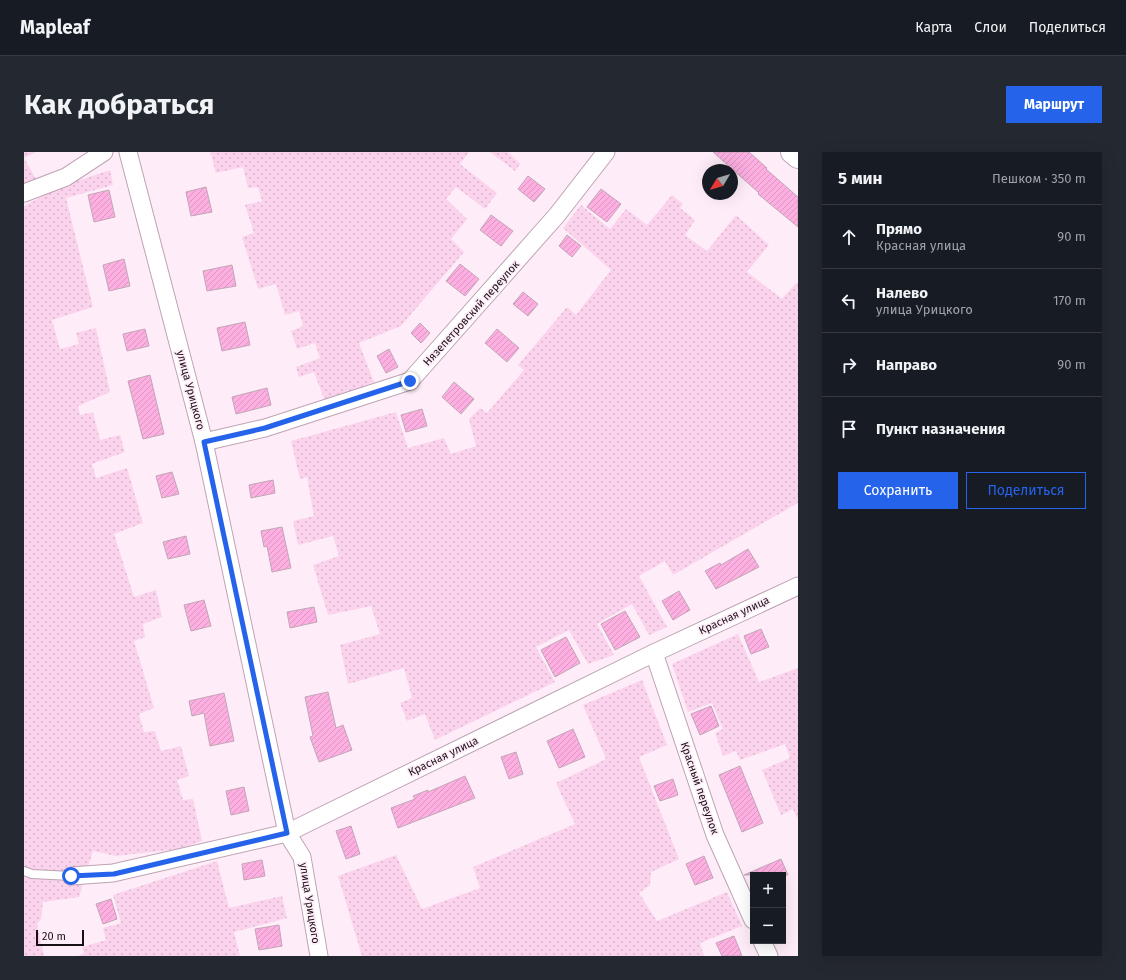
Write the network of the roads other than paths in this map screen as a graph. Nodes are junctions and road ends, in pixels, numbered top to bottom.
1 (104, 152) edge
2 (128, 152) edge
3 (606, 152) edge
4 (792, 152) edge
5 (798, 157) edge
6 (24, 193) edge
7 (204, 442) junction
8 (798, 586) edge
9 (654, 653) junction
10 (287, 833) junction
11 (24, 871) edge
12 (71, 876) joint
13 (750, 913) edge
14 (763, 944) edge
15 (319, 956) edge
16 (769, 956) edge

1 - 6 street
2 - 7 street, улица Урицкого
3 - 7 street, Нязепетровский переулок
4 - 5 main road
7 - 10 street, улица Урицкого
8 - 9 street, Красная улица
9 - 10 street, Красная улица
9 - 13 street, Красный переулок
10 - 12 street, Красная улица
10 - 15 street, улица Урицкого
11 - 12 lane
14 - 16 street

